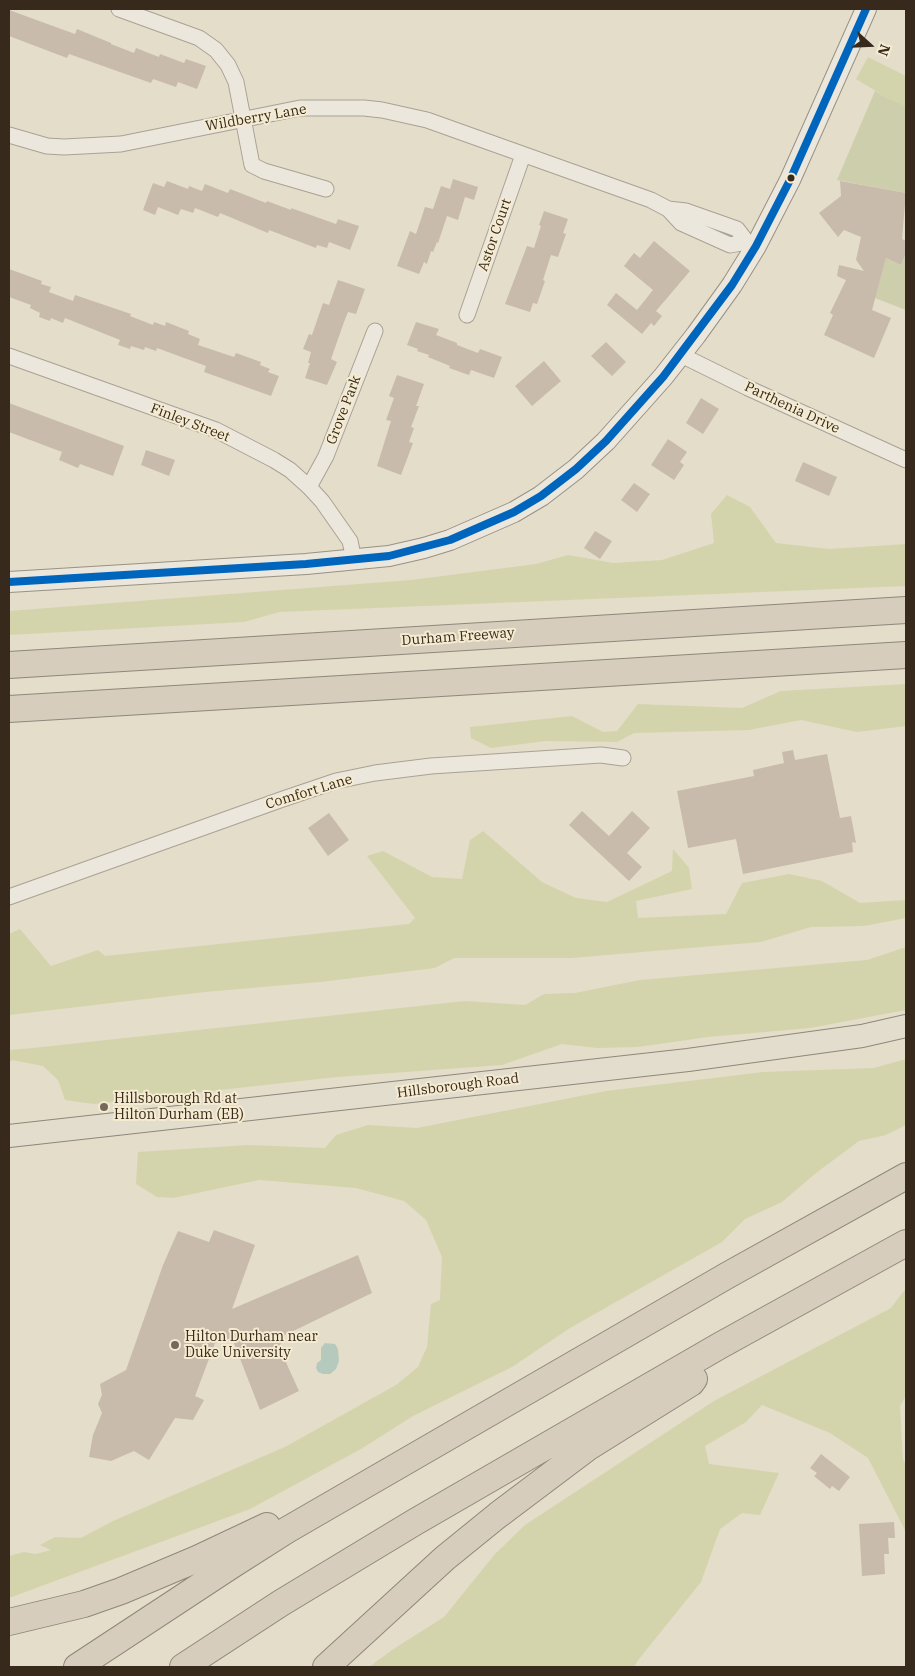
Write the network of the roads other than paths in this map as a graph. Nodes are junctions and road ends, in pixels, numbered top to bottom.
1 (119, 9) edge
2 (866, 9) edge
3 (242, 120) junction
4 (9, 135) edge
5 (523, 155) junction
6 (326, 189) dead end
7 (751, 244) junction
8 (467, 315) dead end
9 (375, 331) dead end
10 (680, 354) junction
11 (9, 356) edge
12 (906, 460) edge
13 (309, 486) junction
14 (354, 560) junction
15 (9, 582) edge
16 (906, 610) edge
17 (906, 655) edge
18 (9, 665) edge
19 (9, 709) edge
20 (623, 758) dead end
21 (9, 897) edge
22 (906, 1026) edge
23 (9, 1136) edge
24 (906, 1176) edge
25 (906, 1243) edge
26 (721, 1345) junction
27 (349, 1496) junction
28 (9, 1622) edge
29 (77, 1667) edge
30 (183, 1667) edge
31 (326, 1667) edge

1 - 3 street
2 - 7 street
3 - 4 street, Wildberry Lane
3 - 5 street, Wildberry Lane
3 - 6 street
5 - 7 street, Wildberry Lane
5 - 8 street, Astor Court
7 - 10 street
9 - 13 street, Grove Park
10 - 12 street, Parthenia Drive
10 - 14 street
11 - 13 street, Finley Street
13 - 14 street, Finley Street
14 - 15 street
16 - 18 highway, Durham Freeway
17 - 19 highway
20 - 21 street, Comfort Lane
22 - 23 main road, Hillsborough Road
24 - 27 highway
25 - 26 highway
26 - 30 highway
26 - 31 highway
27 - 28 highway
27 - 29 highway

